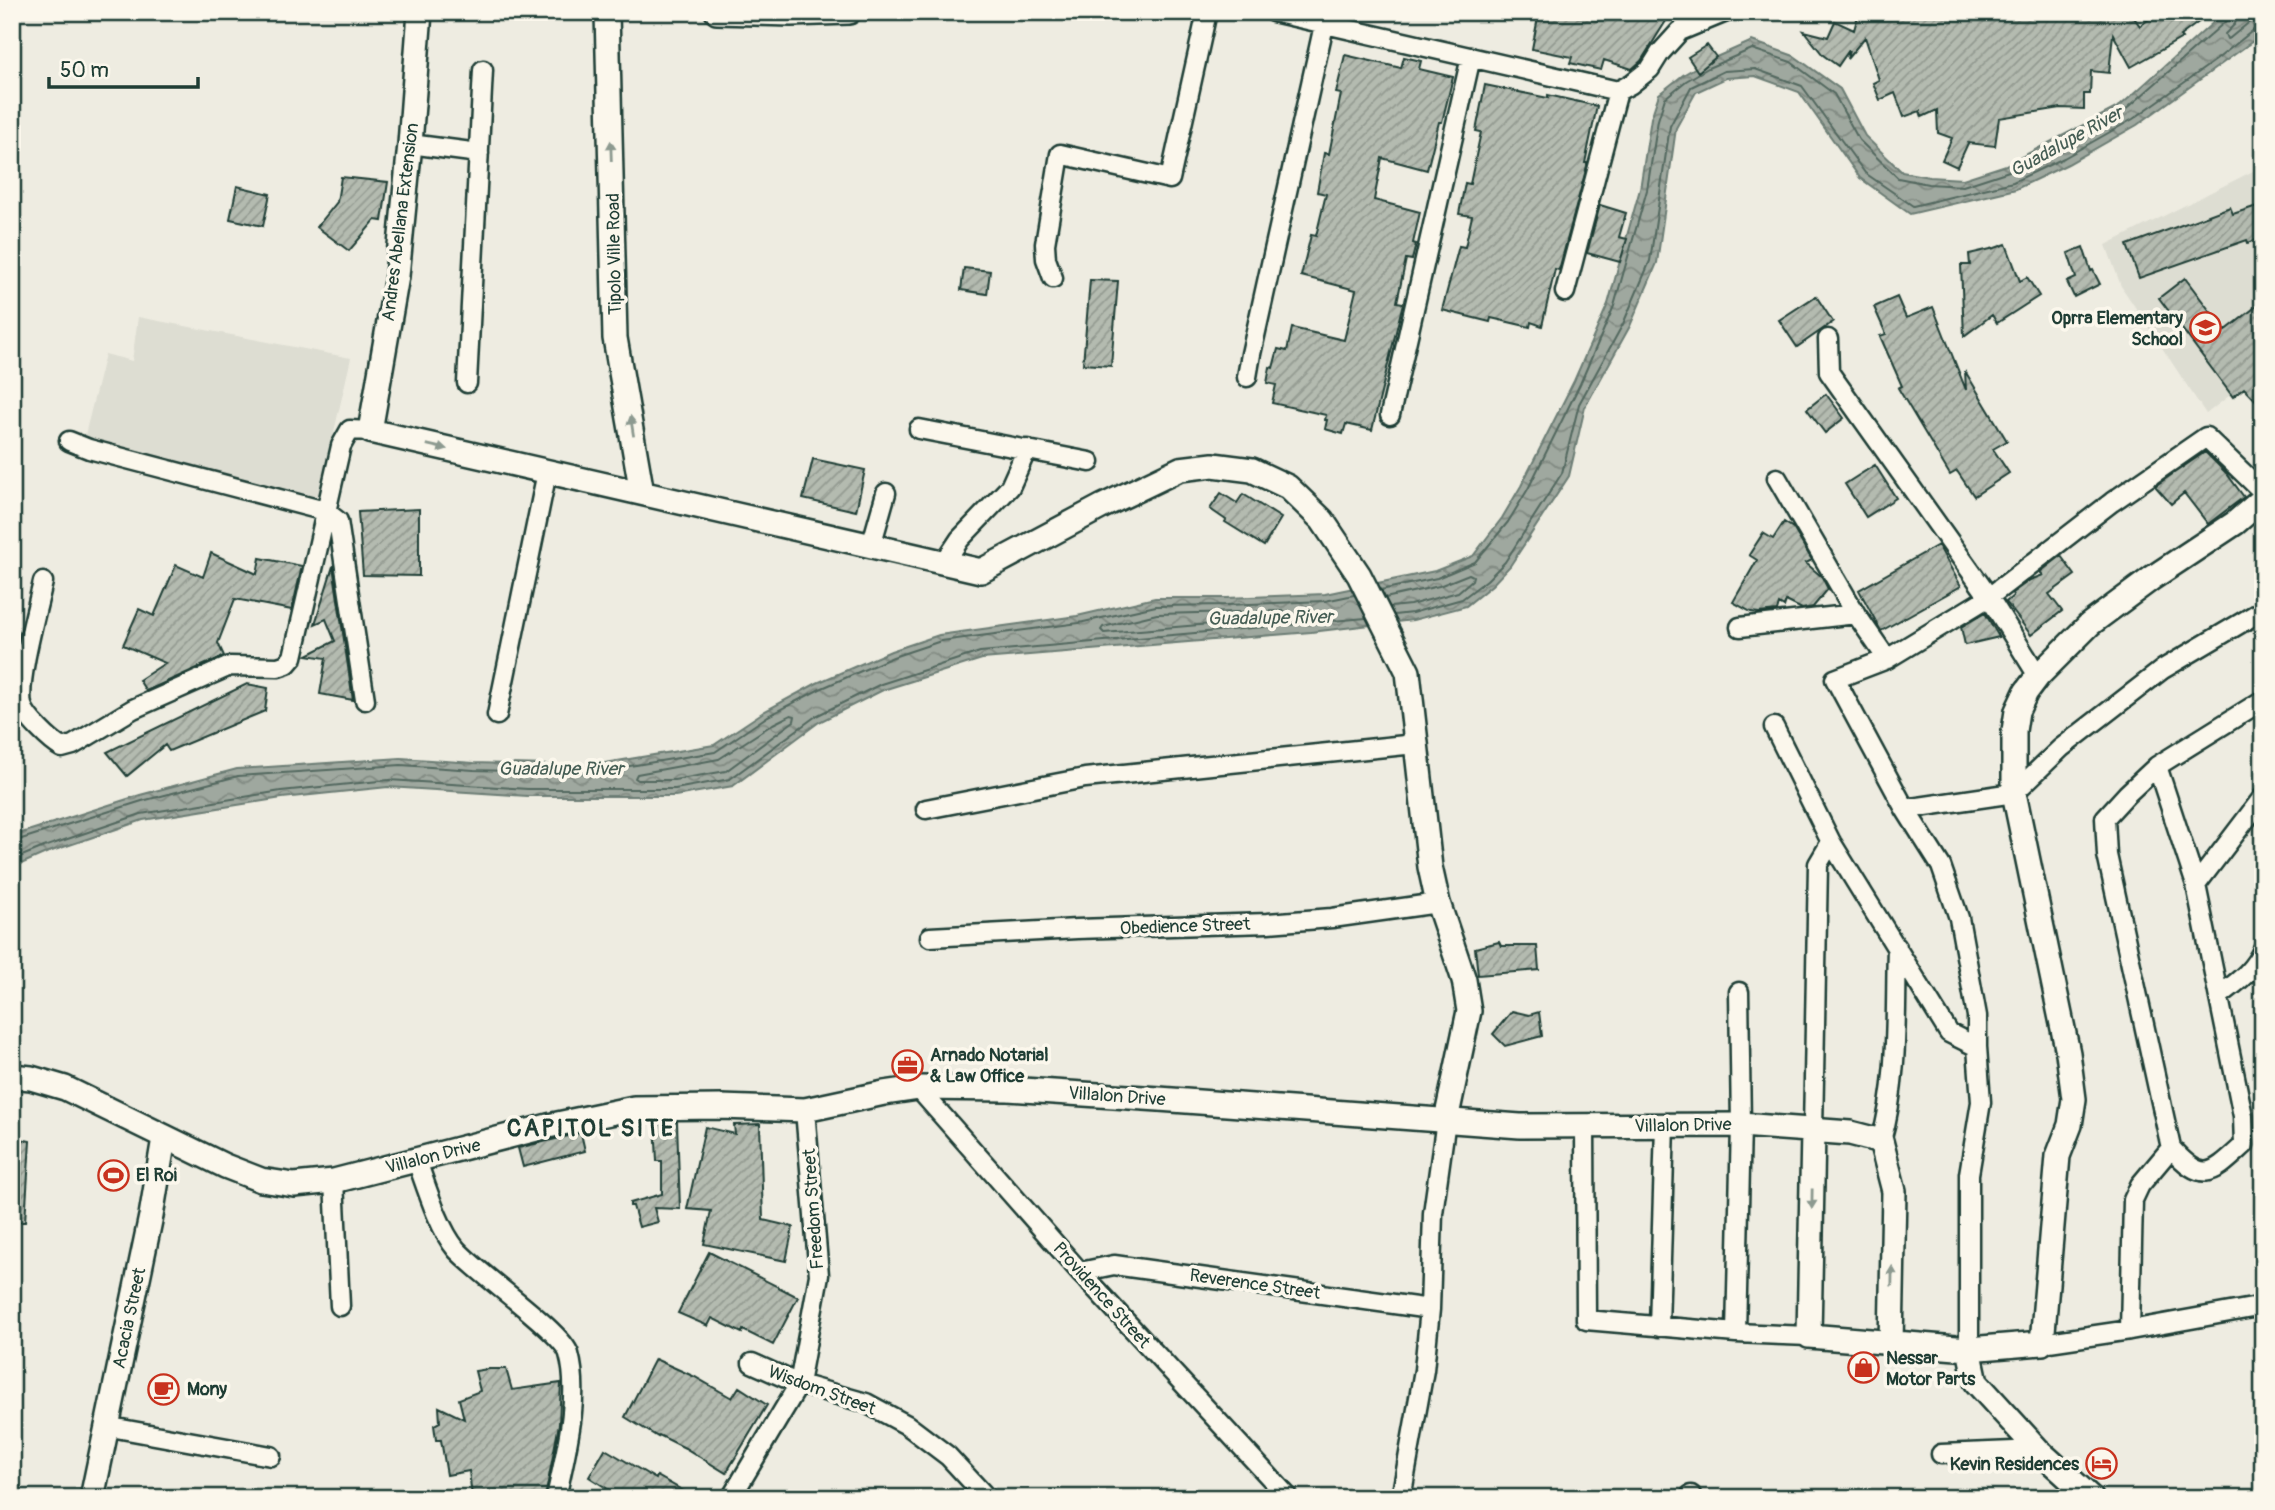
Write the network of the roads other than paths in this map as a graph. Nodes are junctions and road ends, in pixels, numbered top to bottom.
1 (420, 12) edge
2 (607, 12) edge
3 (717, 12) edge
4 (849, 12) edge
5 (1207, 12) edge
6 (1273, 12) edge
7 (1726, 12) edge
8 (1324, 25) junction
9 (1471, 57) junction
10 (483, 70) dead end
11 (1618, 91) junction
12 (410, 144) junction
13 (479, 153) junction
14 (1053, 278) dead end
15 (1565, 292) dead end
16 (1828, 339) dead end
17 (1247, 377) dead end
18 (467, 383) dead end
19 (1390, 415) dead end
20 (919, 429) dead end
21 (370, 431) junction
22 (69, 441) dead end
23 (1027, 449) junction
24 (1090, 462) dead end
25 (547, 472) junction
26 (1777, 478) dead end
27 (2263, 492) edge
28 (642, 493) junction
29 (886, 493) dead end
30 (2263, 499) edge
31 (325, 511) junction
32 (872, 546) junction
33 (944, 564) junction
34 (43, 582) dead end
35 (1989, 597) junction
36 (2263, 610) edge
37 (1856, 614) junction
38 (1740, 627) dead end
39 (1887, 659) junction
40 (2038, 676) junction
41 (365, 700) dead end
42 (2263, 700) edge
43 (497, 715) dead end
44 (1774, 727) dead end
45 (1415, 744) junction
46 (2157, 766) junction
47 (2014, 793) junction
48 (2263, 797) edge
49 (926, 809) dead end
50 (1905, 809) junction
51 (1831, 842) junction
52 (2196, 885) junction
53 (1438, 903) junction
54 (930, 937) dead end
55 (1897, 947) junction
56 (2261, 959) edge
57 (1739, 992) dead end
58 (2219, 996) junction
59 (1977, 1047) junction
60 (12, 1076) edge
61 (918, 1088) junction
62 (805, 1110) junction
63 (1446, 1120) junction
64 (1665, 1125) junction
65 (1741, 1125) junction
66 (1585, 1126) junction
67 (1813, 1131) junction
68 (164, 1138) junction
69 (1881, 1141) junction
70 (2171, 1148) junction
71 (416, 1161) junction
72 (334, 1181) junction
73 (1080, 1272) junction
74 (340, 1306) dead end
75 (2263, 1306) edge
76 (1430, 1309) junction
77 (1659, 1327) junction
78 (2130, 1330) junction
79 (1736, 1333) junction
80 (1810, 1336) junction
81 (2042, 1343) junction
82 (1891, 1344) junction
83 (1969, 1349) junction
84 (752, 1363) dead end
85 (799, 1384) junction
86 (105, 1426) junction
87 (2038, 1450) junction
88 (1941, 1454) dead end
89 (271, 1456) dead end
90 (92, 1498) edge
91 (555, 1498) edge
92 (731, 1498) edge
93 (987, 1498) edge
94 (1289, 1498) edge
95 (1401, 1498) edge
96 (2091, 1498) edge

1 - 12 street, Andres Abellana Extension
28 -> 2 street, Tipolo Ville Road
3 - 4 street
5 - 14 street
6 - 8 street
7 - 11 street
8 - 9 street
8 - 17 street
9 - 11 street
9 - 19 street
10 - 13 street
11 - 15 street
12 - 13 street
12 - 21 street, Andres Abellana Extension
13 - 18 street
16 - 35 street
20 - 23 street
21 -> 25 street
21 - 31 street
22 - 31 street
23 - 24 street
23 - 33 street
25 - 28 street
25 - 43 street
26 - 37 street
27 - 35 street
28 - 32 street
29 - 32 street
30 - 40 street
31 - 34 street
31 - 41 street
32 - 33 street
33 - 45 street
35 - 39 street
35 - 40 street
36 - 47 street
37 - 38 street
37 - 39 street
39 - 50 street
40 - 47 street
42 - 46 street
44 - 51 street
45 - 49 street
45 - 53 street
46 - 52 street
46 - 70 street
47 - 50 street
47 - 81 street
48 - 52 street
50 - 59 street
51 - 55 street
51 - 67 street
52 - 58 street
53 - 54 street, Obedience Street
53 - 63 street
55 - 59 street
55 - 69 street
56 - 58 street
57 - 65 street
58 - 70 street
59 - 83 street
60 - 68 street, Villalon Drive
61 - 62 street, Villalon Drive
61 - 63 street, Villalon Drive
61 - 73 street, Providence Street
62 - 71 street, Villalon Drive
62 - 85 street, Freedom Street
63 - 66 street, Villalon Drive
63 - 76 street
64 - 65 street, Villalon Drive
64 - 66 street, Villalon Drive
64 - 77 street
65 - 67 street, Villalon Drive
65 - 79 street
66 - 77 street
67 - 69 street, Villalon Drive
67 -> 80 street
68 - 72 street, Villalon Drive
68 - 86 street, Acacia Street
82 -> 69 street
70 - 78 street
71 - 72 street, Villalon Drive
71 - 91 street
72 - 74 street
73 - 76 street, Reverence Street
73 - 94 street, Providence Street
75 - 78 street
76 - 95 street
77 - 79 street
78 - 81 street
79 - 80 street
80 - 82 street
81 - 83 street
82 - 83 street
83 - 87 street
84 - 85 street, Wisdom Street
85 - 92 street, Freedom Street
85 - 93 street, Wisdom Street
86 - 89 street
86 - 90 street, Acacia Street
87 - 88 street
87 - 96 street

